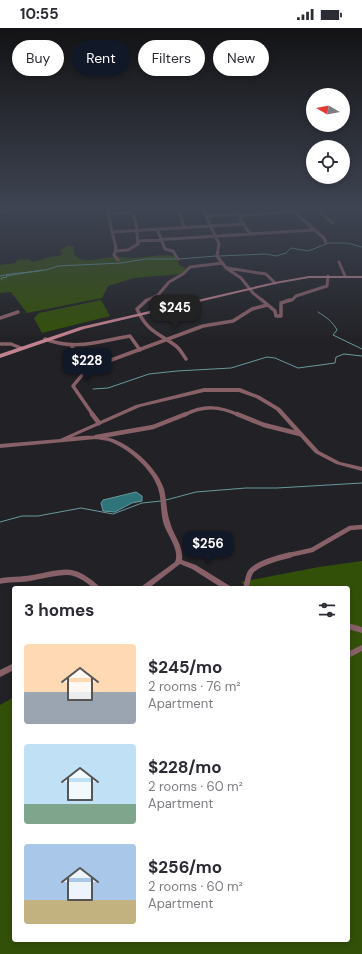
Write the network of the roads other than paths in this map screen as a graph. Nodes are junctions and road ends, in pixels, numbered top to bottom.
1 (115, 253) edge
2 (174, 253) edge
3 (218, 253) edge
4 (178, 259) dead end
5 (118, 260) dead end
6 (339, 262) dead end
7 (223, 263) junction
8 (226, 268) junction
9 (328, 276) junction
10 (345, 276) junction
11 (362, 277) edge
12 (274, 283) junction
13 (250, 289) junction
14 (267, 305) junction
15 (18, 312) dead end
16 (139, 315) junction
17 (0, 318) edge
18 (45, 340) junction
19 (167, 340) junction
20 (0, 344) edge
21 (72, 347) junction
22 (22, 348) junction
23 (140, 350) junction
24 (0, 355) edge
25 (186, 359) dead end
26 (87, 369) junction
27 (99, 423) junction
28 (300, 434) junction
29 (96, 437) junction
30 (62, 440) junction
31 (0, 446) edge
32 (362, 469) edge
33 (362, 527) edge
34 (179, 561) junction
35 (0, 581) edge
36 (95, 586) edge
37 (147, 586) edge
38 (225, 586) edge
39 (246, 586) edge
40 (350, 627) edge
41 (362, 630) edge
42 (362, 648) edge
43 (350, 654) edge
44 (12, 667) edge
45 (0, 674) edge

1 - 5 street
2 - 4 street
3 - 7 street
6 - 10 street
7 - 8 street
7 - 16 street
8 - 12 street
8 - 13 street
9 - 10 main road
9 - 12 main road
9 - 14 street
10 - 11 main road
12 - 13 main road
13 - 14 street
13 - 16 main road
14 - 19 street
15 - 17 street
16 - 18 main road
16 - 19 street
18 - 21 street
18 - 22 main road
19 - 23 street
19 - 25 street
20 - 22 street
21 - 23 street
21 - 26 street
22 - 24 main road
23 - 26 street
26 - 27 street
27 - 28 street
27 - 30 street
28 - 29 street
28 - 32 street
29 - 30 street
29 - 34 street
30 - 31 street
33 - 39 street
34 - 37 street
34 - 38 street
35 - 36 street
40 - 41 street
42 - 43 street
44 - 45 street

